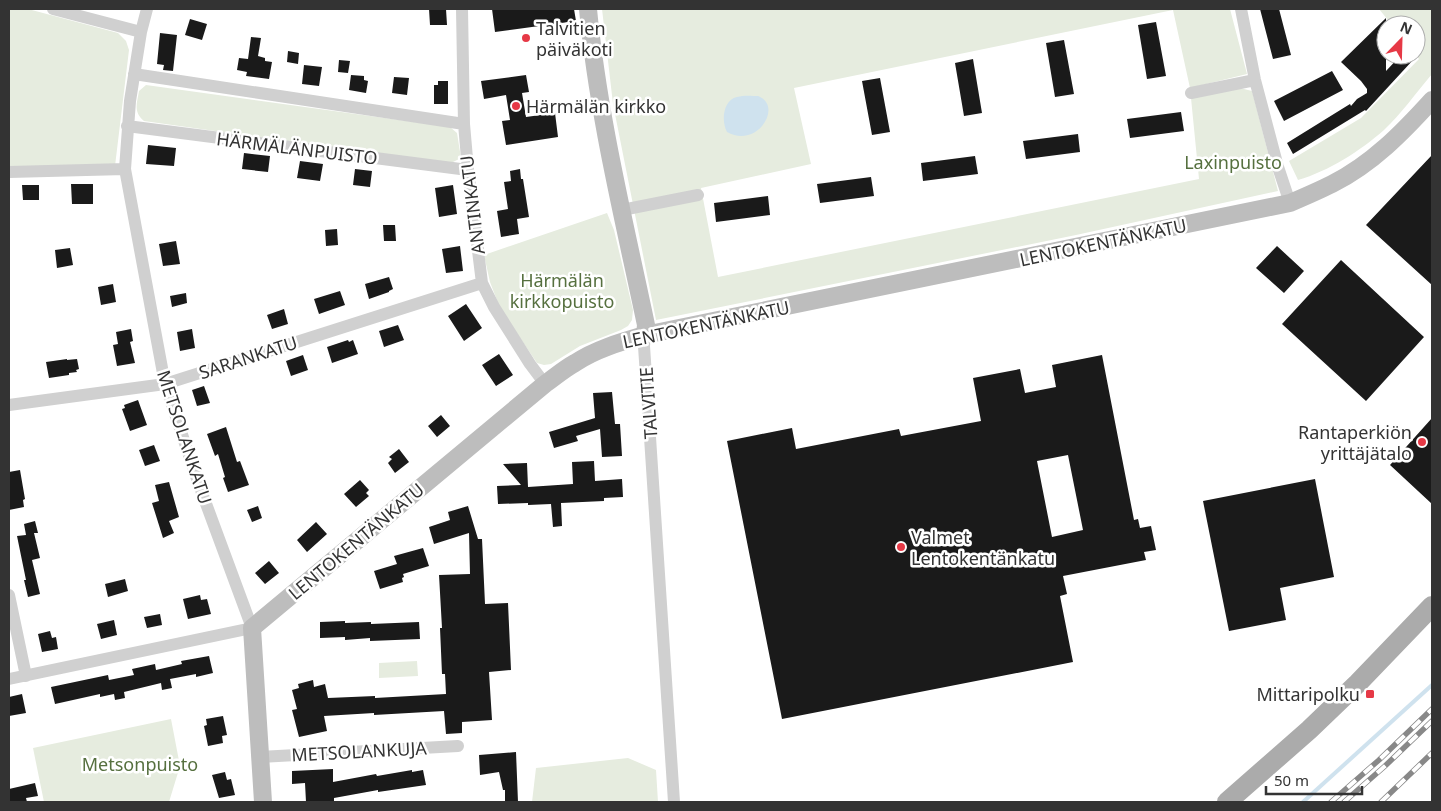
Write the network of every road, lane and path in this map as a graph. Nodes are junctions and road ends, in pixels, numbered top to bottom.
1 (52, 9) edge
2 (147, 9) edge
3 (462, 9) edge
4 (588, 9) edge
5 (1241, 9) edge
6 (141, 32) junction
7 (134, 74) junction
8 (1255, 80) junction
9 (1191, 93) dead end
10 (1432, 100) edge
11 (464, 124) junction
12 (127, 126) junction
13 (125, 169) junction
14 (468, 170) junction
15 (9, 172) edge
16 (698, 195) dead end
17 (1290, 203) junction
18 (622, 210) junction
19 (482, 283) junction
20 (645, 335) junction
21 (165, 384) junction
22 (545, 384) junction
23 (9, 405) edge
24 (9, 595) edge
25 (1432, 606) edge
26 (252, 628) junction
27 (26, 676) junction
28 (9, 679) edge
29 (458, 746) dead end
30 (260, 757) junction
31 (263, 802) edge
32 (674, 802) edge
33 (1227, 802) edge

1 - 6 street
2 - 6 street, METSOLANKATU
3 - 11 street, ANTINKATU
4 - 18 street, TALVITIE
5 - 8 street
6 - 7 street, METSOLANKATU
7 - 11 street
7 - 12 street, METSOLANKATU
8 - 9 street
8 - 17 street
10 - 17 street, LENTOKENTÄNKATU
11 - 14 street, ANTINKATU
12 - 13 street, METSOLANKATU
12 - 14 street, HÄRMÄLÄNPUISTO
13 - 15 street
13 - 21 street, METSOLANKATU
14 - 19 street, ANTINKATU
16 - 18 street
17 - 20 street, LENTOKENTÄNKATU
18 - 20 street, TALVITIE
19 - 21 street, SARANKATU
19 - 22 street, ANTINKATU
20 - 22 street, LENTOKENTÄNKATU
20 - 32 street, TALVITIE
21 - 23 street, SARANKATU
21 - 26 street, METSOLANKATU
22 - 26 street, LENTOKENTÄNKATU
24 - 27 street
25 - 33 main road
26 - 27 street, LENTOKENTÄNKATU
26 - 30 street, METSOLANKATU
27 - 28 street, LENTOKENTÄNKATU
29 - 30 street, METSOLANKUJA
30 - 31 street, METSOLANKATU

